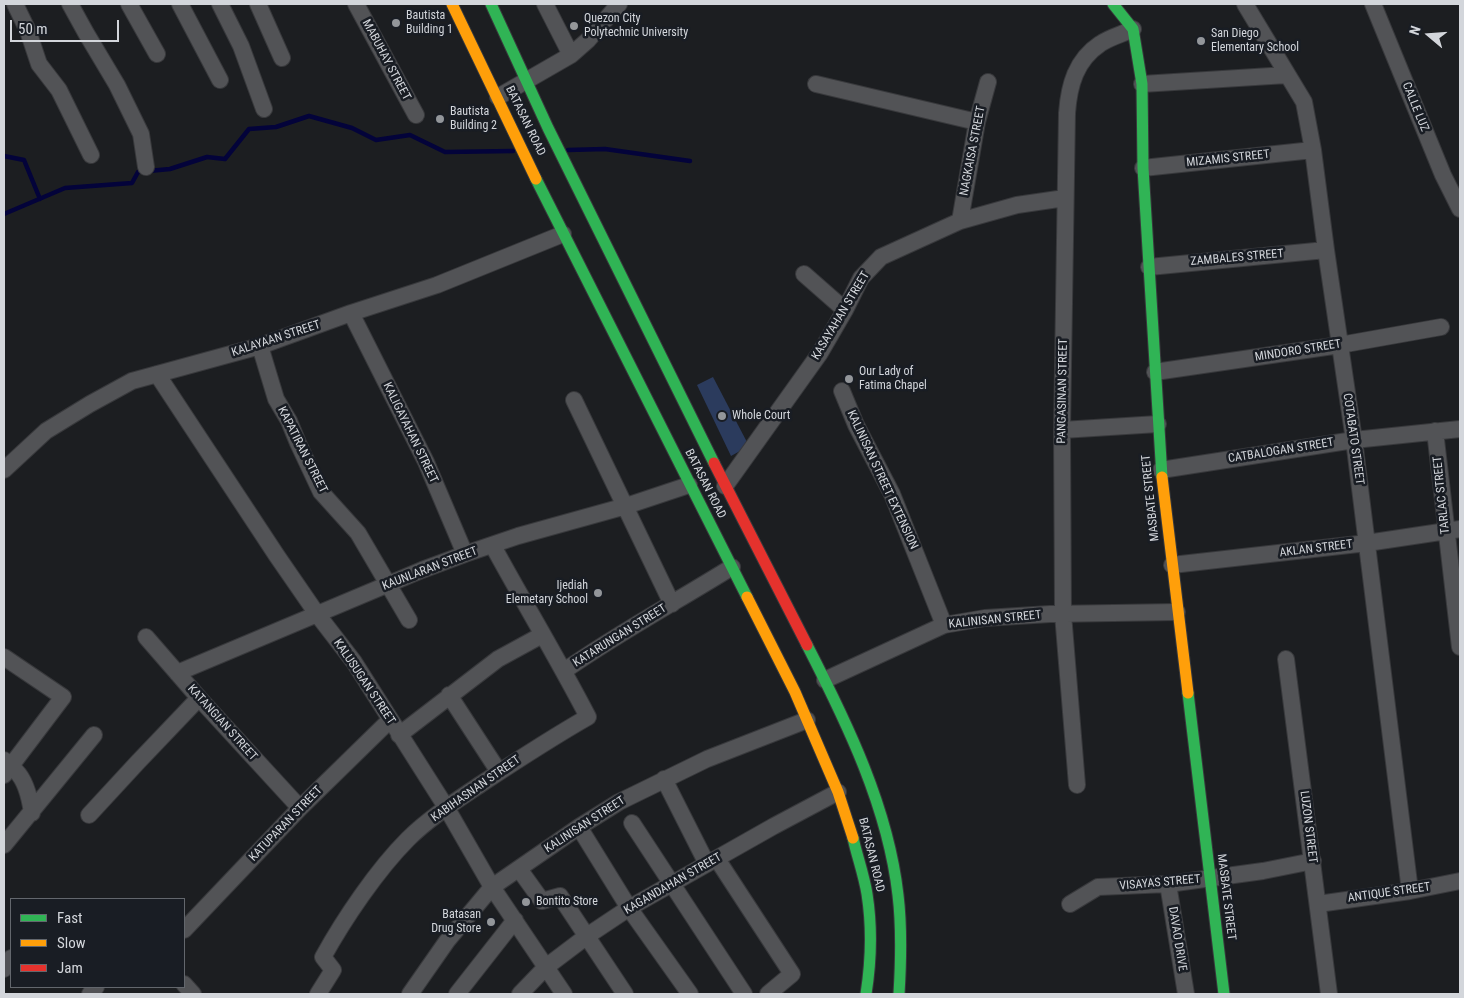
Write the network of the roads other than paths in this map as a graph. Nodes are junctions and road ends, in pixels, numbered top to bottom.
1 (15, 4) edge
2 (70, 4) edge
3 (129, 4) edge
4 (180, 4) edge
5 (220, 4) edge
6 (258, 4) edge
7 (356, 4) edge
8 (452, 4) edge
9 (491, 4) edge
10 (545, 4) edge
11 (619, 4) edge
12 (1114, 4) edge
13 (1245, 4) edge
14 (1373, 4) edge
15 (1133, 29) junction
16 (157, 54) dead end
17 (571, 55) junction
18 (282, 58) dead end
19 (1287, 75) junction
20 (220, 80) dead end
21 (525, 81) junction
22 (988, 82) dead end
23 (816, 84) dead end
24 (1142, 84) junction
25 (498, 97) junction
26 (264, 109) dead end
27 (416, 115) dead end
28 (978, 122) junction
29 (1313, 150) junction
30 (91, 155) dead end
31 (146, 167) dead end
32 (1144, 168) junction
33 (1065, 198) junction
34 (1460, 209) edge
35 (960, 221) junction
36 (563, 234) junction
37 (1326, 250) junction
38 (1149, 267) junction
39 (804, 274) dead end
40 (845, 310) junction
41 (351, 312) junction
42 (1441, 328) dead end
43 (1340, 345) junction
44 (260, 346) junction
45 (1155, 372) junction
46 (157, 374) junction
47 (842, 391) dead end
48 (574, 400) dead end
49 (1158, 424) junction
50 (1460, 429) edge
51 (1062, 430) junction
52 (1435, 431) junction
53 (1354, 440) junction
54 (4, 470) edge
55 (1161, 470) junction
56 (689, 485) junction
57 (725, 486) junction
58 (626, 506) junction
59 (1453, 530) edge
60 (1367, 543) junction
61 (493, 546) junction
62 (465, 554) junction
63 (1172, 565) junction
64 (732, 567) junction
65 (389, 584) junction
66 (672, 604) junction
67 (1177, 612) junction
68 (317, 614) junction
69 (1064, 614) junction
70 (409, 620) dead end
71 (944, 625) junction
72 (542, 635) junction
73 (146, 637) dead end
74 (1460, 647) edge
75 (1286, 660) dead end
76 (7, 664) edge
77 (564, 671) junction
78 (177, 673) junction
79 (825, 680) junction
80 (449, 695) junction
81 (199, 698) junction
82 (390, 720) junction
83 (807, 720) junction
84 (94, 735) dead end
85 (399, 735) junction
86 (6, 767) edge
87 (499, 772) junction
88 (664, 779) junction
89 (1077, 786) dead end
90 (838, 792) junction
91 (446, 807) junction
92 (300, 808) junction
93 (32, 813) junction
94 (89, 815) dead end
95 (632, 823) dead end
96 (579, 827) junction
97 (4, 845) edge
98 (712, 861) junction
99 (1313, 862) junction
100 (519, 869) junction
101 (1210, 878) junction
102 (1460, 881) edge
103 (672, 884) junction
104 (1168, 884) junction
105 (492, 887) junction
106 (1410, 891) junction
107 (1070, 904) dead end
108 (1318, 904) junction
109 (629, 908) junction
110 (515, 920) junction
111 (185, 929) edge
112 (587, 936) junction
113 (546, 967) junction
114 (318, 994) edge
115 (410, 994) edge
116 (457, 994) edge
117 (520, 994) edge
118 (564, 994) edge
119 (625, 994) edge
120 (690, 994) edge
121 (744, 994) edge
122 (768, 994) edge
123 (866, 994) edge
124 (899, 994) edge
125 (1186, 994) edge
126 (1224, 994) edge
127 (1329, 994) edge

1 - 30 street
2 - 31 street
3 - 16 street
4 - 20 street
5 - 26 street
6 - 18 street
7 - 27 street, MABUHAY STREET
8 - 25 main road, BATASAN ROAD
9 - 21 main road, BATASAN ROAD
10 - 17 street
11 - 17 street
12 - 15 main road, MASBATE STREET
13 - 19 street, COTABATO STREET
14 - 34 street, CALLE LUZ
15 - 24 main road, MASBATE STREET
15 - 33 street, PANGASINAN STREET
17 - 21 street
19 - 24 street
19 - 29 street, COTABATO STREET
21 - 25 street
21 - 57 main road, BATASAN ROAD
22 - 28 street, NAGKAISA STREET
23 - 28 street
24 - 32 main road, MASBATE STREET
25 - 36 main road, BATASAN ROAD
28 - 35 street, NAGKAISA STREET
29 - 32 street, MIZAMIS STREET
29 - 37 street, COTABATO STREET
32 - 38 main road, MASBATE STREET
33 - 35 street, KASAYAHAN STREET
33 - 51 street, PANGASINAN STREET
35 - 40 street, KASAYAHAN STREET
36 - 41 street, KALAYAAN STREET
36 - 56 main road, BATASAN ROAD
37 - 38 street, ZAMBALES STREET
37 - 43 street, COTABATO STREET
38 - 45 main road, MASBATE STREET
39 - 40 street
40 - 57 street, KASAYAHAN STREET
41 - 44 street, KALAYAAN STREET
41 - 62 street, KALIGAYAHAN STREET
42 - 43 street, MINDORO STREET
43 - 45 street, MINDORO STREET
43 - 53 street, COTABATO STREET
44 - 46 street, KALAYAAN STREET
44 - 65 street, KAPATIRAN STREET
45 - 49 main road, MASBATE STREET
46 - 54 street, KALAYAAN STREET
46 - 68 street, KALUSUGAN STREET
47 - 71 street, KALINISAN STREET EXTENSION
48 - 58 street
49 - 51 street
49 - 55 main road, MASBATE STREET
50 - 52 street, CATBALOGAN STREET
51 - 69 street, PANGASINAN STREET
52 - 53 street, CATBALOGAN STREET
52 - 59 street, TARLAC STREET
53 - 55 street, CATBALOGAN STREET
53 - 60 street, COTABATO STREET
55 - 63 main road, MASBATE STREET
56 - 58 street, KAUNLARAN STREET
56 - 64 main road, BATASAN ROAD
57 - 79 main road, BATASAN ROAD
58 - 61 street, KAUNLARAN STREET
58 - 66 street
59 - 60 street, AKLAN STREET
59 - 74 street, TARLAC STREET
60 - 63 street, AKLAN STREET
60 - 106 street, COTABATO STREET
61 - 62 street, KAUNLARAN STREET
61 - 72 street, KATARUNGAN STREET
62 - 65 street, KAUNLARAN STREET
63 - 67 main road, MASBATE STREET
64 - 66 street, KATARUNGAN STREET
64 - 83 main road, BATASAN ROAD
65 - 68 street, KAUNLARAN STREET
65 - 70 street, KAPATIRAN STREET
66 - 77 street, KATARUNGAN STREET
67 - 69 street, KALINISAN STREET
67 - 101 main road, MASBATE STREET
68 - 78 street, KAUNLARAN STREET
68 - 82 street, KALUSUGAN STREET
69 - 71 street, KALINISAN STREET
69 - 89 street, PANGASINAN STREET
71 - 79 street, KALINISAN STREET
72 - 77 street, KATARUNGAN STREET
72 - 80 street
73 - 78 street, KATANGIAN STREET
75 - 99 street, LUZON STREET
76 - 86 street
77 - 87 street, KABIHASNAN STREET
78 - 81 street, KATANGIAN STREET
79 - 124 main road, BATASAN ROAD
80 - 85 street
80 - 87 street
81 - 92 street, KATANGIAN STREET
81 - 94 street
82 - 85 street, KALUSUGAN STREET
82 - 92 street, KATUPARAN STREET
83 - 88 street, KALINISAN STREET
83 - 90 main road, BATASAN ROAD
84 - 93 street
85 - 91 street, KALUSUGAN STREET
86 - 93 street
87 - 91 street, KABIHASNAN STREET
88 - 96 street, KALINISAN STREET
88 - 98 street
90 - 98 street, KAGANDAHAN STREET
90 - 123 main road, BATASAN ROAD
91 - 105 street, KALUSUGAN STREET
91 - 114 street, KABIHASNAN STREET
92 - 111 street, KATUPARAN STREET
93 - 97 street
95 - 103 street
96 - 100 street, KALINISAN STREET
96 - 109 street
98 - 103 street, KAGANDAHAN STREET
98 - 122 street
99 - 101 street, VISAYAS STREET
99 - 108 street, LUZON STREET
100 - 105 street, KALINISAN STREET
100 - 112 street
101 - 104 street, VISAYAS STREET
101 - 126 main road, MASBATE STREET
102 - 106 street, ANTIQUE STREET
103 - 109 street, KAGANDAHAN STREET
103 - 121 street
104 - 107 street, VISAYAS STREET
104 - 125 street, DAVAO DRIVE
105 - 110 street, KALUSUGAN STREET
105 - 115 street, KALINISAN STREET
106 - 108 street, ANTIQUE STREET
108 - 127 street, LUZON STREET
109 - 112 street, KAGANDAHAN STREET
109 - 120 street
110 - 113 street, KALUSUGAN STREET
110 - 116 street
112 - 113 street, KAGANDAHAN STREET
112 - 119 street
113 - 117 street, KAGANDAHAN STREET
113 - 118 street, KALUSUGAN STREET

